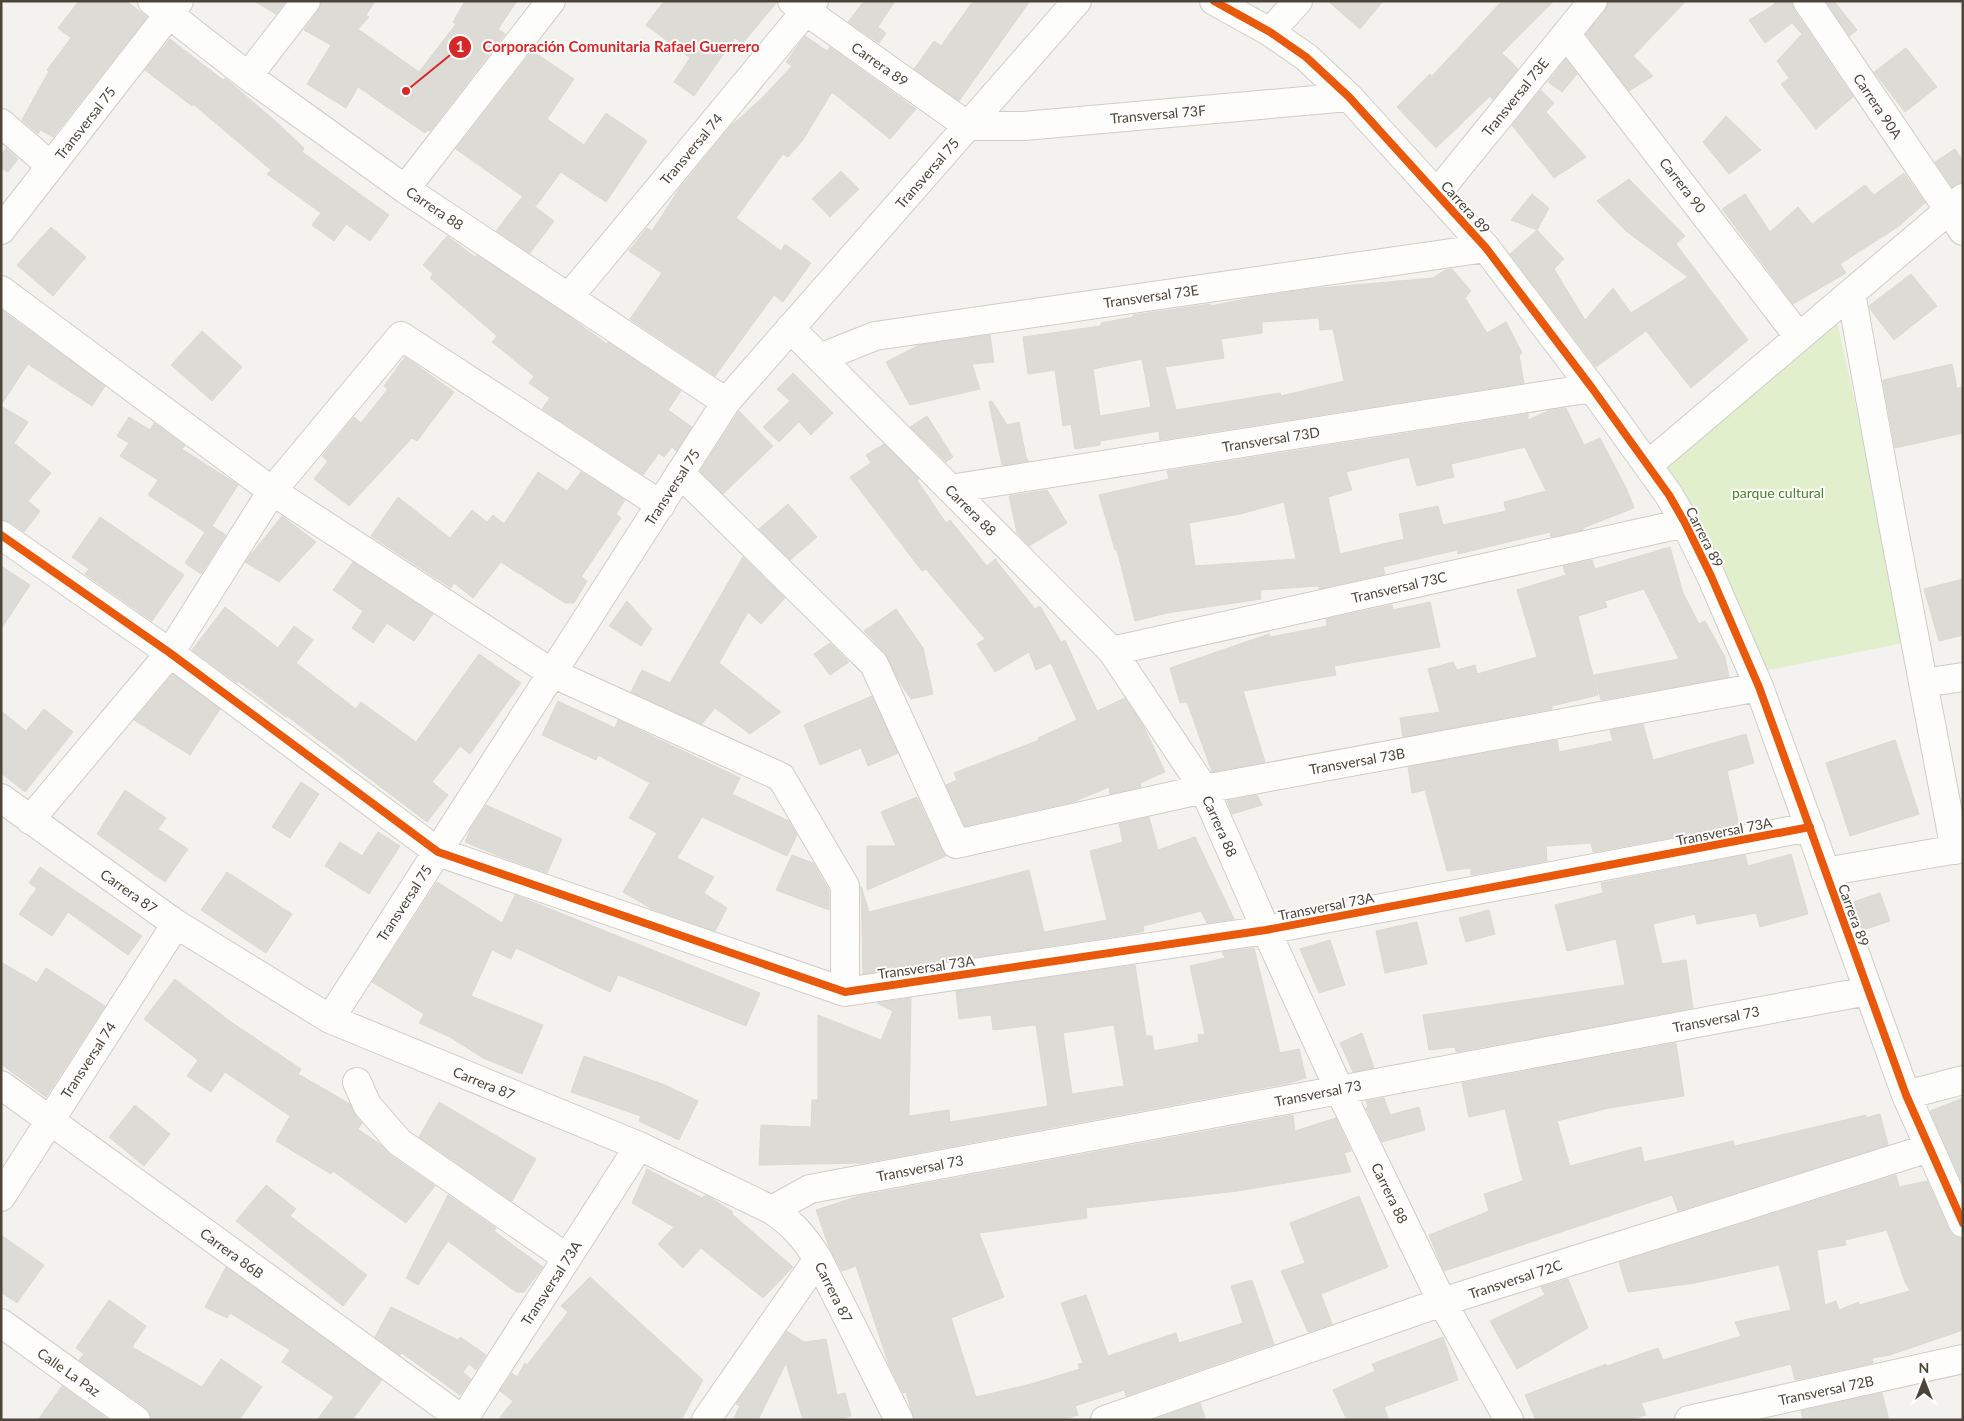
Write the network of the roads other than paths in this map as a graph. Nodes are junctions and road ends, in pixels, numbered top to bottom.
1 (306, 1) edge
2 (551, 1) edge
3 (1077, 1) edge
4 (1214, 1) edge
5 (1298, 1) edge
6 (1593, 1) edge
7 (1807, 1) edge
8 (804, 5) edge
9 (167, 6) edge
10 (1270, 32) junction
11 (1566, 34) junction
12 (248, 76) junction
13 (1349, 97) junction
14 (1, 123) edge
15 (968, 126) junction
16 (52, 166) junction
17 (405, 189) junction
18 (1436, 193) junction
19 (1958, 213) edge
20 (1, 230) edge
21 (1486, 248) junction
22 (1, 290) edge
23 (1851, 293) junction
24 (569, 296) junction
25 (790, 328) junction
26 (1799, 337) junction
27 (820, 358) junction
28 (1592, 388) junction
29 (726, 402) junction
30 (1648, 465) junction
31 (680, 473) junction
32 (950, 489) junction
33 (272, 491) junction
34 (661, 504) junction
35 (1685, 523) junction
36 (1, 535) edge
37 (1112, 651) junction
38 (170, 653) junction
39 (552, 673) junction
40 (1963, 677) edge
41 (1924, 683) junction
42 (1759, 687) junction
43 (1204, 789) junction
44 (1, 798) edge
45 (30, 820) junction
46 (1810, 827) junction
47 (1959, 849) edge
48 (438, 852) junction
49 (1825, 872) junction
50 (176, 924) junction
51 (1266, 930) junction
52 (1868, 991) junction
53 (845, 992) junction
54 (330, 1020) junction
55 (1963, 1080) edge
56 (357, 1082) dead end
57 (1, 1085) edge
58 (1340, 1089) junction
59 (1906, 1095) junction
60 (50, 1120) junction
61 (639, 1146) junction
62 (1929, 1148) junction
63 (1, 1197) edge
64 (772, 1210) junction
65 (1963, 1223) edge
66 (567, 1258) junction
67 (818, 1259) junction
68 (1442, 1302) junction
69 (1, 1324) edge
70 (1963, 1359) edge
71 (136, 1420) edge
72 (463, 1420) edge
73 (706, 1420) edge
74 (899, 1420) edge
75 (1105, 1420) edge
76 (1509, 1420) edge
77 (1689, 1420) edge

1 - 12 street
2 - 17 street
3 - 15 street, Transversal 75
4 - 10 street, Carrera 89
5 - 10 street
6 - 11 street, Transversal 73E
7 - 19 street, Carrera 90A
8 - 15 street, Carrera 89
8 - 24 street, Transversal 74
9 - 12 street, Carrera 88
9 - 16 street, Transversal 75
10 - 13 street, Carrera 89
11 - 18 street, Transversal 73E
11 - 26 street, Carrera 90
12 - 17 street, Carrera 88
13 - 15 street, Transversal 73F
13 - 18 street, Carrera 89
14 - 16 street
15 - 25 street, Transversal 75
16 - 20 street, Transversal 75
17 - 24 street, Carrera 88
18 - 21 street, Carrera 89
19 - 23 street
21 - 27 street, Transversal 73E
21 - 28 street, Carrera 89
22 - 33 street
23 - 26 street
23 - 41 street
24 - 29 street, Carrera 88
25 - 27 street, Carrera 88
25 - 29 street, Transversal 75
26 - 30 street
27 - 32 street, Carrera 88
28 - 30 street, Carrera 89
28 - 32 street, Transversal 73D
29 - 31 street, Transversal 75
30 - 35 street, Carrera 89
31 - 34 street, Transversal 75
31 - 43 street, Transversal 73B
32 - 37 street, Carrera 88
33 - 34 street
33 - 38 street
33 - 39 street
34 - 39 street, Transversal 75
35 - 37 street, Transversal 73C
35 - 42 street, Carrera 89
36 - 38 street
37 - 43 street, Carrera 88
38 - 45 street
38 - 48 street
39 - 48 street, Transversal 75
39 - 53 street
40 - 41 street
41 - 47 street
42 - 43 street, Transversal 73B
42 - 46 street, Carrera 89
43 - 51 street, Carrera 88
44 - 45 street, Carrera 87
45 - 50 street, Carrera 87
46 - 49 street, Carrera 89
46 - 51 street, Transversal 73A
47 - 49 street
48 - 53 street
48 - 54 street, Transversal 75
49 - 52 street, Carrera 89
50 - 54 street, Carrera 87
50 - 60 street, Transversal 74
51 - 53 street, Transversal 73A
51 - 58 street, Carrera 88
52 - 58 street, Transversal 73
52 - 59 street, Carrera 89
54 - 61 street, Carrera 87
55 - 59 street
56 - 66 street
57 - 60 street, Carrera 86B
58 - 64 street, Transversal 73
58 - 68 street, Carrera 88
59 - 62 street, Carrera 89
60 - 63 street, Transversal 74
60 - 72 street, Carrera 86B
61 - 64 street, Carrera 87
61 - 66 street, Transversal 73A
62 - 65 street, Carrera 89
62 - 68 street, Transversal 72C
64 - 67 street, Carrera 87
66 - 72 street, Transversal 73A
67 - 73 street
67 - 74 street, Carrera 87
68 - 75 street, Transversal 72C
68 - 76 street, Carrera 88
69 - 71 street, Calle La Paz
70 - 77 street, Transversal 72B

